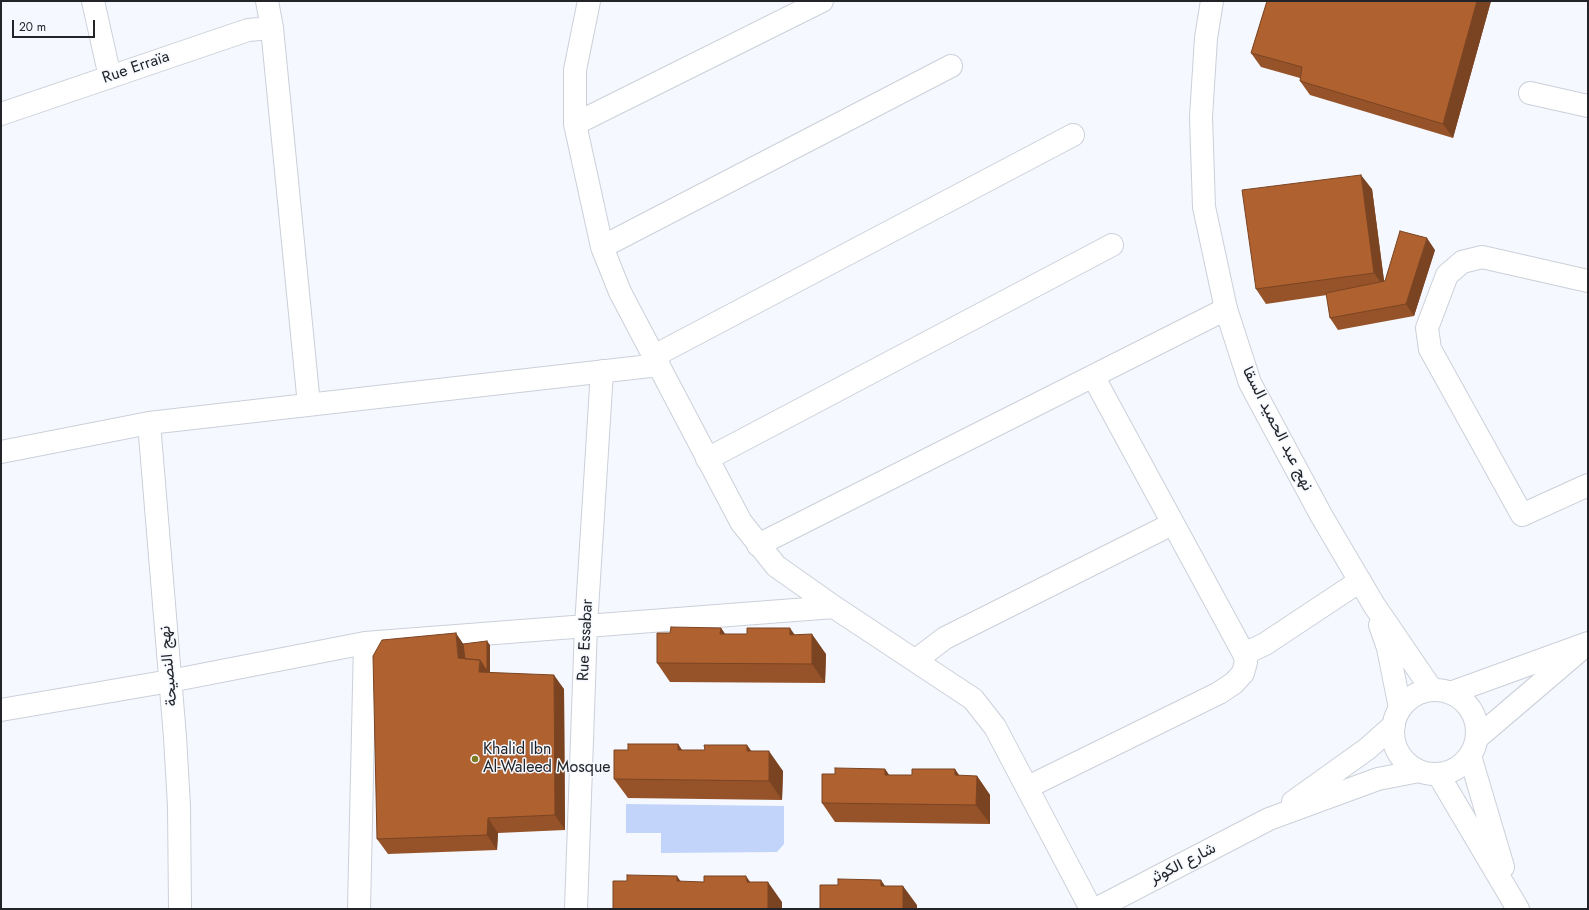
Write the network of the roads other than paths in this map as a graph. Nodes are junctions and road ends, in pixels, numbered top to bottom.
1 (93, 1) edge
2 (267, 1) edge
3 (589, 1) edge
4 (822, 1) edge
5 (1212, 1) edge
6 (272, 28) junction
7 (951, 66) dead end
8 (110, 77) junction
9 (1530, 94) dead end
10 (1588, 106) edge
11 (1, 114) edge
12 (575, 124) junction
13 (1073, 135) dead end
14 (1112, 245) dead end
15 (602, 247) junction
16 (1588, 281) edge
17 (1226, 309) junction
18 (657, 360) junction
19 (602, 371) junction
20 (1093, 376) junction
21 (309, 405) junction
22 (149, 423) junction
23 (1, 452) edge
24 (707, 460) junction
25 (1588, 485) edge
26 (1172, 524) junction
27 (758, 545) junction
28 (1360, 581) junction
29 (1374, 605) junction
30 (834, 607) junction
31 (586, 626) junction
32 (365, 642) junction
33 (1588, 643) edge
34 (1244, 654) junction
35 (916, 660) junction
36 (170, 681) junction
37 (1441, 691) junction
38 (1, 710) edge
39 (1397, 717) junction
40 (1473, 747) junction
41 (1429, 773) junction
42 (1028, 787) junction
43 (1269, 819) junction
44 (1516, 905) edge
45 (180, 909) edge
46 (359, 909) edge
47 (576, 909) edge
48 (1091, 909) edge
49 (1096, 909) edge

1 - 8 street
2 - 6 street
3 - 12 street
4 - 12 street
5 - 17 street, نهج عبد الحميد السقا
6 - 8 street, Rue Erraïa
6 - 21 street
7 - 15 street
8 - 11 street, Rue Erraïa
9 - 10 street
12 - 15 street
13 - 18 street
14 - 24 street
15 - 18 street
16 - 25 street
17 - 20 street
17 - 28 street, نهج عبد الحميد السقا
18 - 19 street
18 - 24 street
19 - 21 street
19 - 31 street, Rue Essabar
20 - 26 street
20 - 27 street
21 - 22 street
22 - 23 street
22 - 36 street, نهج النصيحة
24 - 27 street
26 - 34 street
26 - 35 street
27 - 30 street
28 - 29 street, نهج عبد الحميد السقا
28 - 34 street
29 - 37 street, نهج عبد الحميد السقا
29 - 39 street, نهج عبد الحميد السقا
30 - 31 street
30 - 35 street
31 - 32 street
31 - 47 street, Rue Essabar
32 - 36 street
32 - 46 street
33 - 37 street
33 - 40 street
34 - 42 street
35 - 42 street
36 - 38 street
36 - 45 street, نهج النصيحة
37 - 39 street
37 - 40 street
39 - 41 street
39 - 43 street, شارع الكوثر
40 - 41 street
40 - 44 street
41 - 43 street, شارع الكوثر
41 - 44 street
42 - 48 street
43 - 49 street, شارع الكوثر

